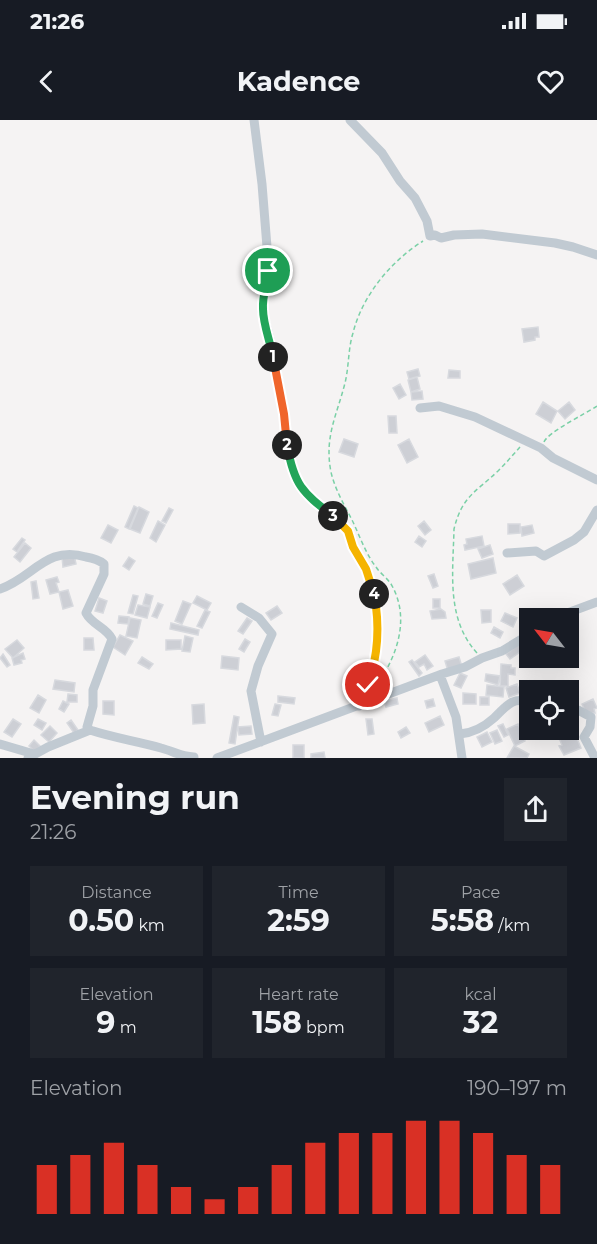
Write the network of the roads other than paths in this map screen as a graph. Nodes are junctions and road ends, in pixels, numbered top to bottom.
1 (254, 120) edge
2 (350, 120) edge
3 (597, 255) edge
4 (420, 408) dead end
5 (597, 480) edge
6 (597, 510) edge
7 (507, 553) dead end
8 (0, 589) edge
9 (597, 602) edge
10 (241, 607) dead end
11 (579, 609) edge
12 (519, 641) edge
13 (440, 675) junction
14 (519, 700) edge
15 (359, 706) junction
16 (579, 711) edge
17 (90, 730) junction
18 (460, 734) junction
19 (261, 742) junction
20 (0, 744) edge
21 (31, 756) edge
22 (195, 758) edge
23 (217, 758) edge
24 (462, 758) edge
25 (595, 758) edge

1 - 15 street
2 - 3 street
4 - 5 street
6 - 7 street
8 - 17 street
9 - 11 street
10 - 19 street
12 - 13 street
13 - 15 street
13 - 18 street
14 - 18 street
15 - 19 street
16 - 25 street
17 - 21 street
17 - 22 street
18 - 24 street
19 - 23 street
20 - 21 street

